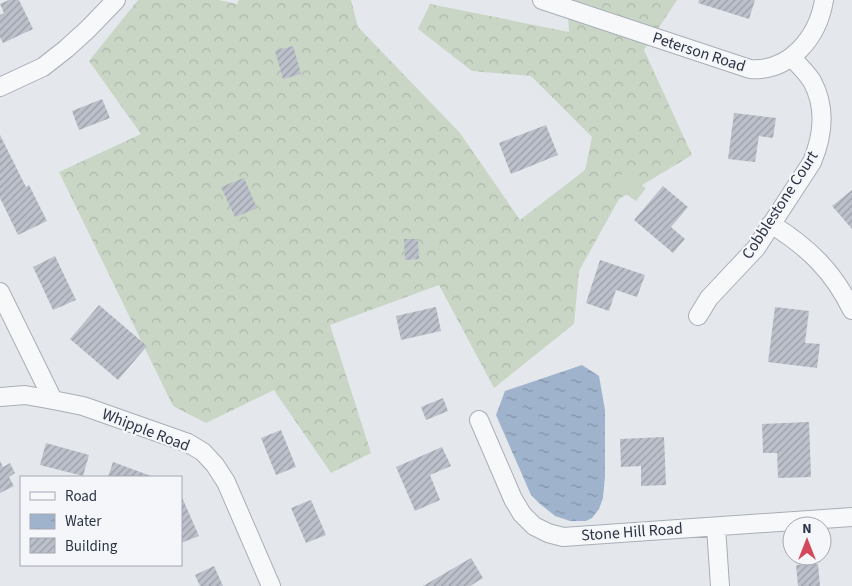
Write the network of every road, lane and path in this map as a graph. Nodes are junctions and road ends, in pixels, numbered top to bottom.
1 (116, 0) edge
2 (542, 0) edge
3 (824, 0) edge
4 (792, 57) junction
5 (0, 87) edge
6 (771, 224) junction
7 (0, 292) edge
8 (852, 310) edge
9 (698, 316) dead end
10 (0, 398) edge
11 (53, 400) junction
12 (479, 420) dead end
13 (852, 517) edge
14 (716, 526) junction
15 (271, 586) edge
16 (720, 586) edge

1 - 5 street
2 - 4 street, Peterson Road
3 - 4 street, Peterson Road
4 - 6 street, Cobblestone Court
6 - 8 street
6 - 9 street, Cobblestone Court
7 - 11 street
10 - 11 street, Whipple Road
11 - 15 street, Whipple Road
12 - 14 street, Stone Hill Road
13 - 14 street, Stone Hill Road
14 - 16 street

